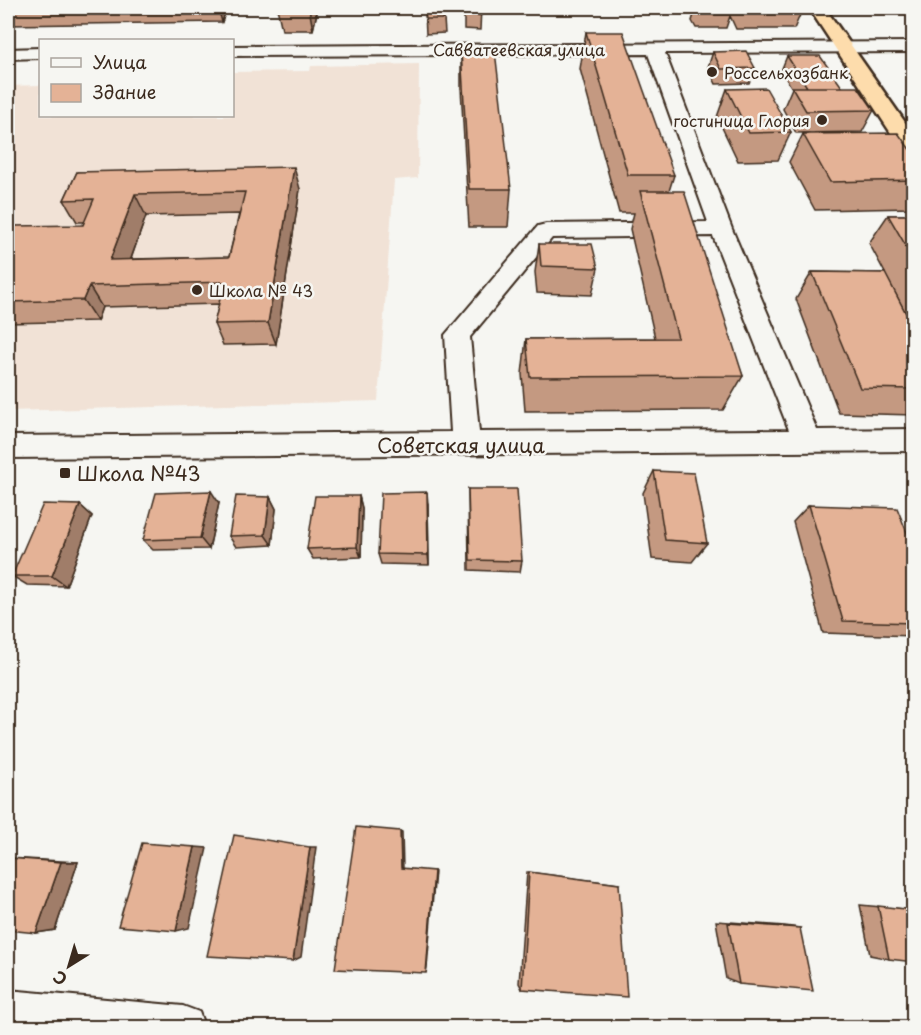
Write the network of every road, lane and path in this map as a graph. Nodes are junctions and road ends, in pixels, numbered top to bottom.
1 (817, 8) edge
2 (914, 47) edge
3 (843, 48) junction
4 (655, 49) junction
5 (234, 51) edge
6 (39, 53) edge
7 (8, 54) edge
8 (914, 151) edge
9 (721, 229) junction
10 (914, 440) edge
11 (807, 442) junction
12 (465, 445) junction
13 (8, 447) edge
14 (8, 1012) edge
15 (183, 1028) edge

1 - 3 highway
2 - 3 street, Савватеевская улица
3 - 4 street, Савватеевская улица
3 - 8 highway
4 - 5 street, Савватеевская улица
4 - 9 street
6 - 7 street
9 - 11 street
9 - 12 street
10 - 11 street, Советская улица
11 - 12 street, Советская улица
12 - 13 street, Советская улица
14 - 15 street

